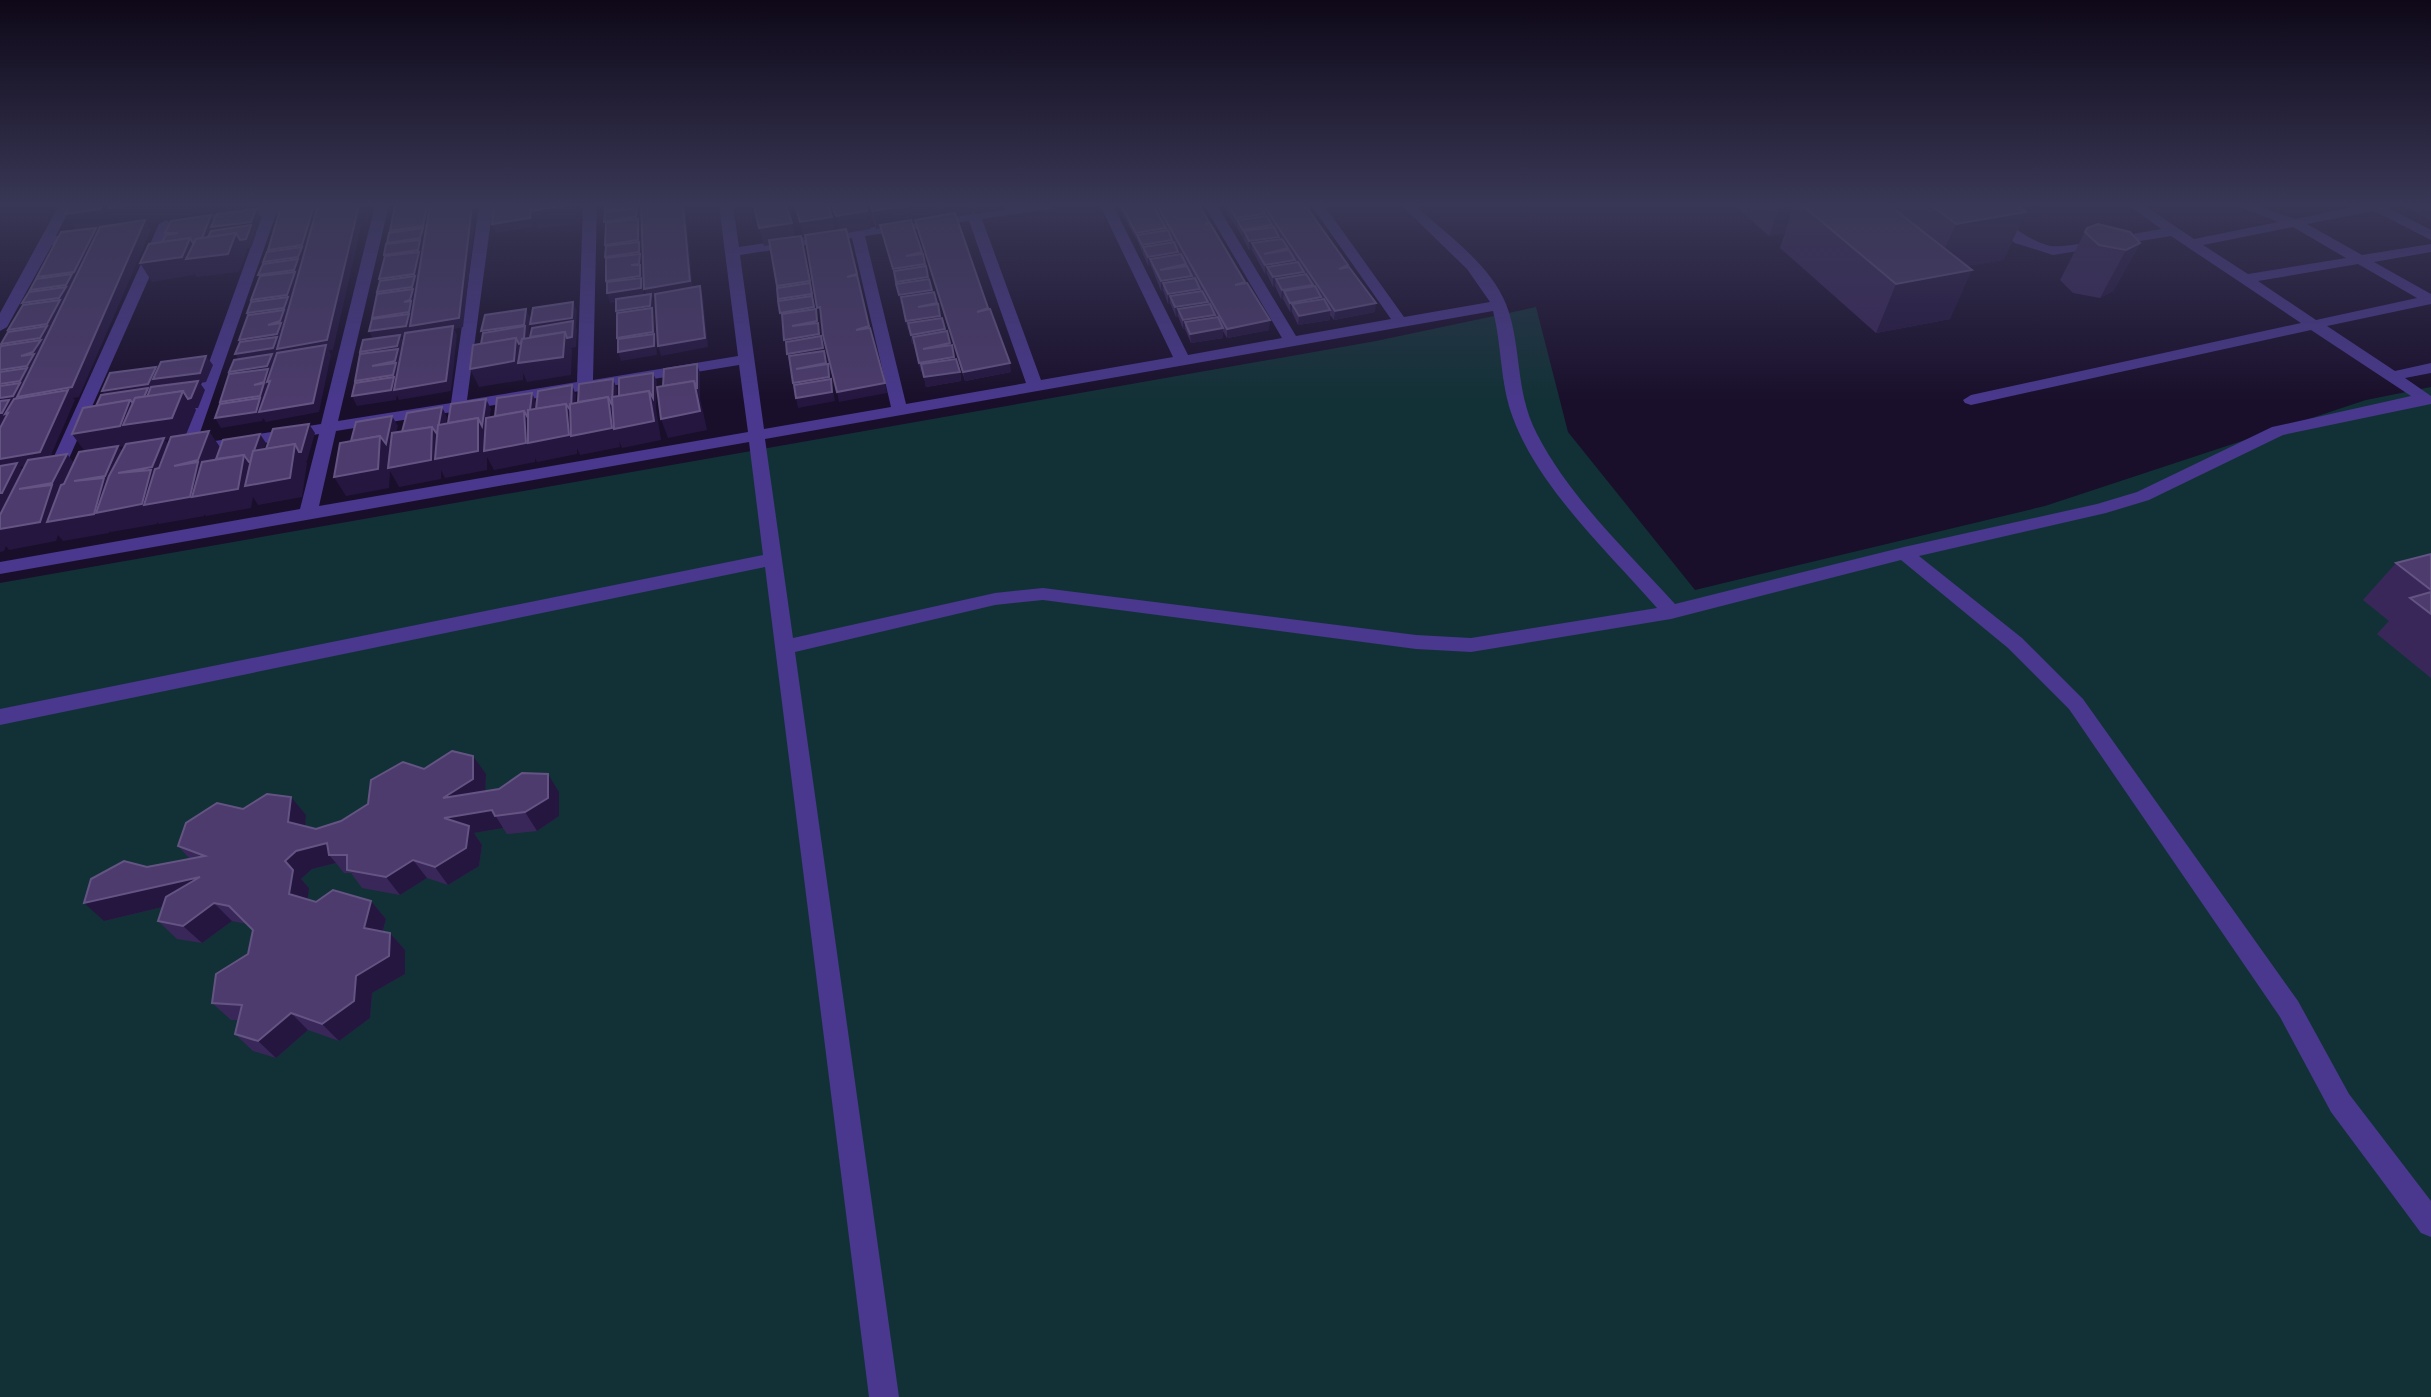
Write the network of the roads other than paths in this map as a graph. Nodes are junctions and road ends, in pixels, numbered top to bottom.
1 (31, 270) edge
2 (139, 270) edge
3 (247, 270) edge
4 (367, 270) edge
5 (477, 270) edge
6 (588, 270) edge
7 (736, 270) edge
8 (867, 270) edge
9 (993, 270) edge
10 (1138, 270) edge
11 (1249, 270) edge
12 (1363, 270) edge
13 (1474, 270) edge
14 (2233, 270) edge
15 (2299, 270) edge
16 (2378, 270) edge
17 (2246, 279) junction
18 (2431, 300) edge
19 (1499, 305) junction
20 (1401, 323) junction
21 (2312, 324) junction
22 (0, 327) edge
23 (1292, 342) junction
24 (748, 359) junction
25 (1183, 361) junction
26 (2431, 368) edge
27 (2391, 377) junction
28 (585, 386) junction
29 (1035, 387) junction
30 (1971, 400) dead end
31 (2427, 400) edge
32 (458, 407) junction
33 (900, 411) junction
34 (329, 428) junction
35 (758, 435) junction
36 (55, 472) edge
37 (308, 514) junction
38 (1904, 553) junction
39 (774, 559) junction
40 (0, 568) edge
41 (1671, 612) junction
42 (786, 647) junction
43 (0, 717) edge
44 (2431, 1223) edge
45 (884, 1397) edge

1 - 22 street
2 - 36 street
3 - 34 street
4 - 34 street
5 - 32 street
6 - 28 street
7 - 24 street
8 - 33 street
9 - 29 street
10 - 25 street
11 - 23 street
12 - 20 street
13 - 19 street
14 - 17 street
15 - 17 street
16 - 18 street
17 - 21 street
18 - 21 street
19 - 20 street
19 - 41 street
20 - 23 street
21 - 27 street
21 - 30 street
23 - 25 street
24 - 28 street
24 - 35 street
25 - 29 street
26 - 27 street
27 - 31 street
28 - 32 street
29 - 33 street
31 - 38 street
32 - 34 street
33 - 35 street
34 - 37 street
35 - 37 street
35 - 39 street
37 - 40 street
38 - 41 street
38 - 44 street
39 - 42 street
39 - 43 street
41 - 42 street
42 - 45 street

